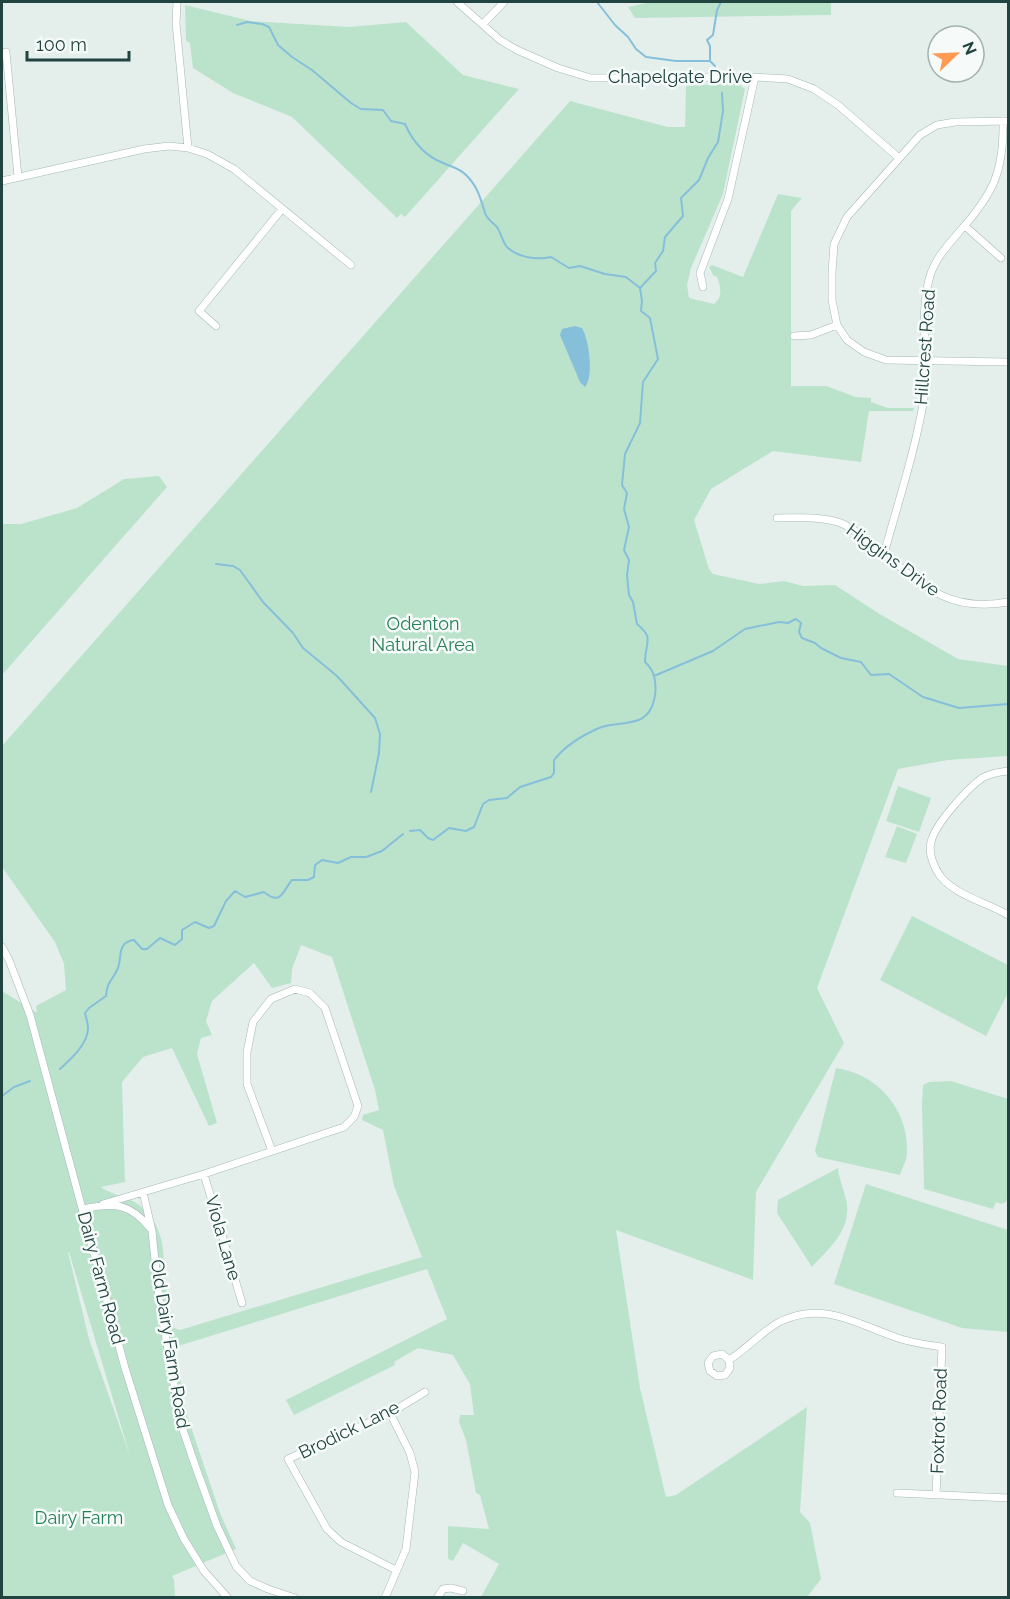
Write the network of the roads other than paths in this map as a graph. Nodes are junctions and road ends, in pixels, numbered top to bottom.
1 (177, 2) edge
2 (456, 2) edge
3 (504, 2) edge
4 (483, 24) junction
5 (6, 52) dead end
6 (755, 77) junction
7 (1006, 121) edge
8 (188, 148) junction
9 (899, 158) junction
10 (18, 177) junction
11 (2, 181) edge
12 (282, 208) junction
13 (965, 226) junction
14 (1001, 258) dead end
15 (351, 265) dead end
16 (703, 287) dead end
17 (837, 325) junction
18 (216, 326) dead end
19 (794, 336) dead end
20 (925, 361) junction
21 (1008, 362) edge
22 (777, 518) dead end
23 (884, 554) junction
24 (1008, 602) edge
25 (1008, 771) edge
26 (1008, 915) edge
27 (2, 946) edge
28 (272, 1151) junction
29 (204, 1174) junction
30 (143, 1192) junction
31 (103, 1204) junction
32 (83, 1209) junction
33 (152, 1231) junction
34 (242, 1303) dead end
35 (729, 1360) dead end
36 (425, 1392) dead end
37 (390, 1413) junction
38 (897, 1493) dead end
39 (936, 1495) junction
40 (1008, 1498) edge
41 (396, 1570) junction
42 (463, 1591) dead end
43 (228, 1598) edge
44 (295, 1598) edge
45 (385, 1598) edge
46 (437, 1598) edge

1 - 8 street
2 - 4 street, Chapelgate Drive
3 - 4 street
4 - 6 street, Chapelgate Drive
5 - 10 street
6 - 9 street, Chapelgate Drive
6 - 16 street
7 - 9 street
7 - 13 street, Hillcrest Road
8 - 10 street
8 - 12 street
9 - 17 street
10 - 11 street
12 - 15 street
12 - 18 street
13 - 14 street
13 - 20 street, Hillcrest Road
17 - 19 street
17 - 20 street
20 - 21 street
20 - 23 street, Hillcrest Road
22 - 23 street, Higgins Drive
23 - 24 street, Higgins Drive
25 - 26 street
27 - 32 street, Dairy Farm Road
28 - 28 street
28 - 29 street
29 - 30 street
29 - 34 street, Viola Lane
30 - 31 street
30 - 33 street, Old Dairy Farm Road
31 - 32 street
31 - 33 street
32 - 43 street, Dairy Farm Road
33 - 44 street, Old Dairy Farm Road
35 - 39 street, Foxtrot Road
36 - 37 street, Brodick Lane
37 - 41 street
37 - 41 street, Brodick Lane
38 - 39 street
39 - 40 street
41 - 45 street
42 - 46 street

